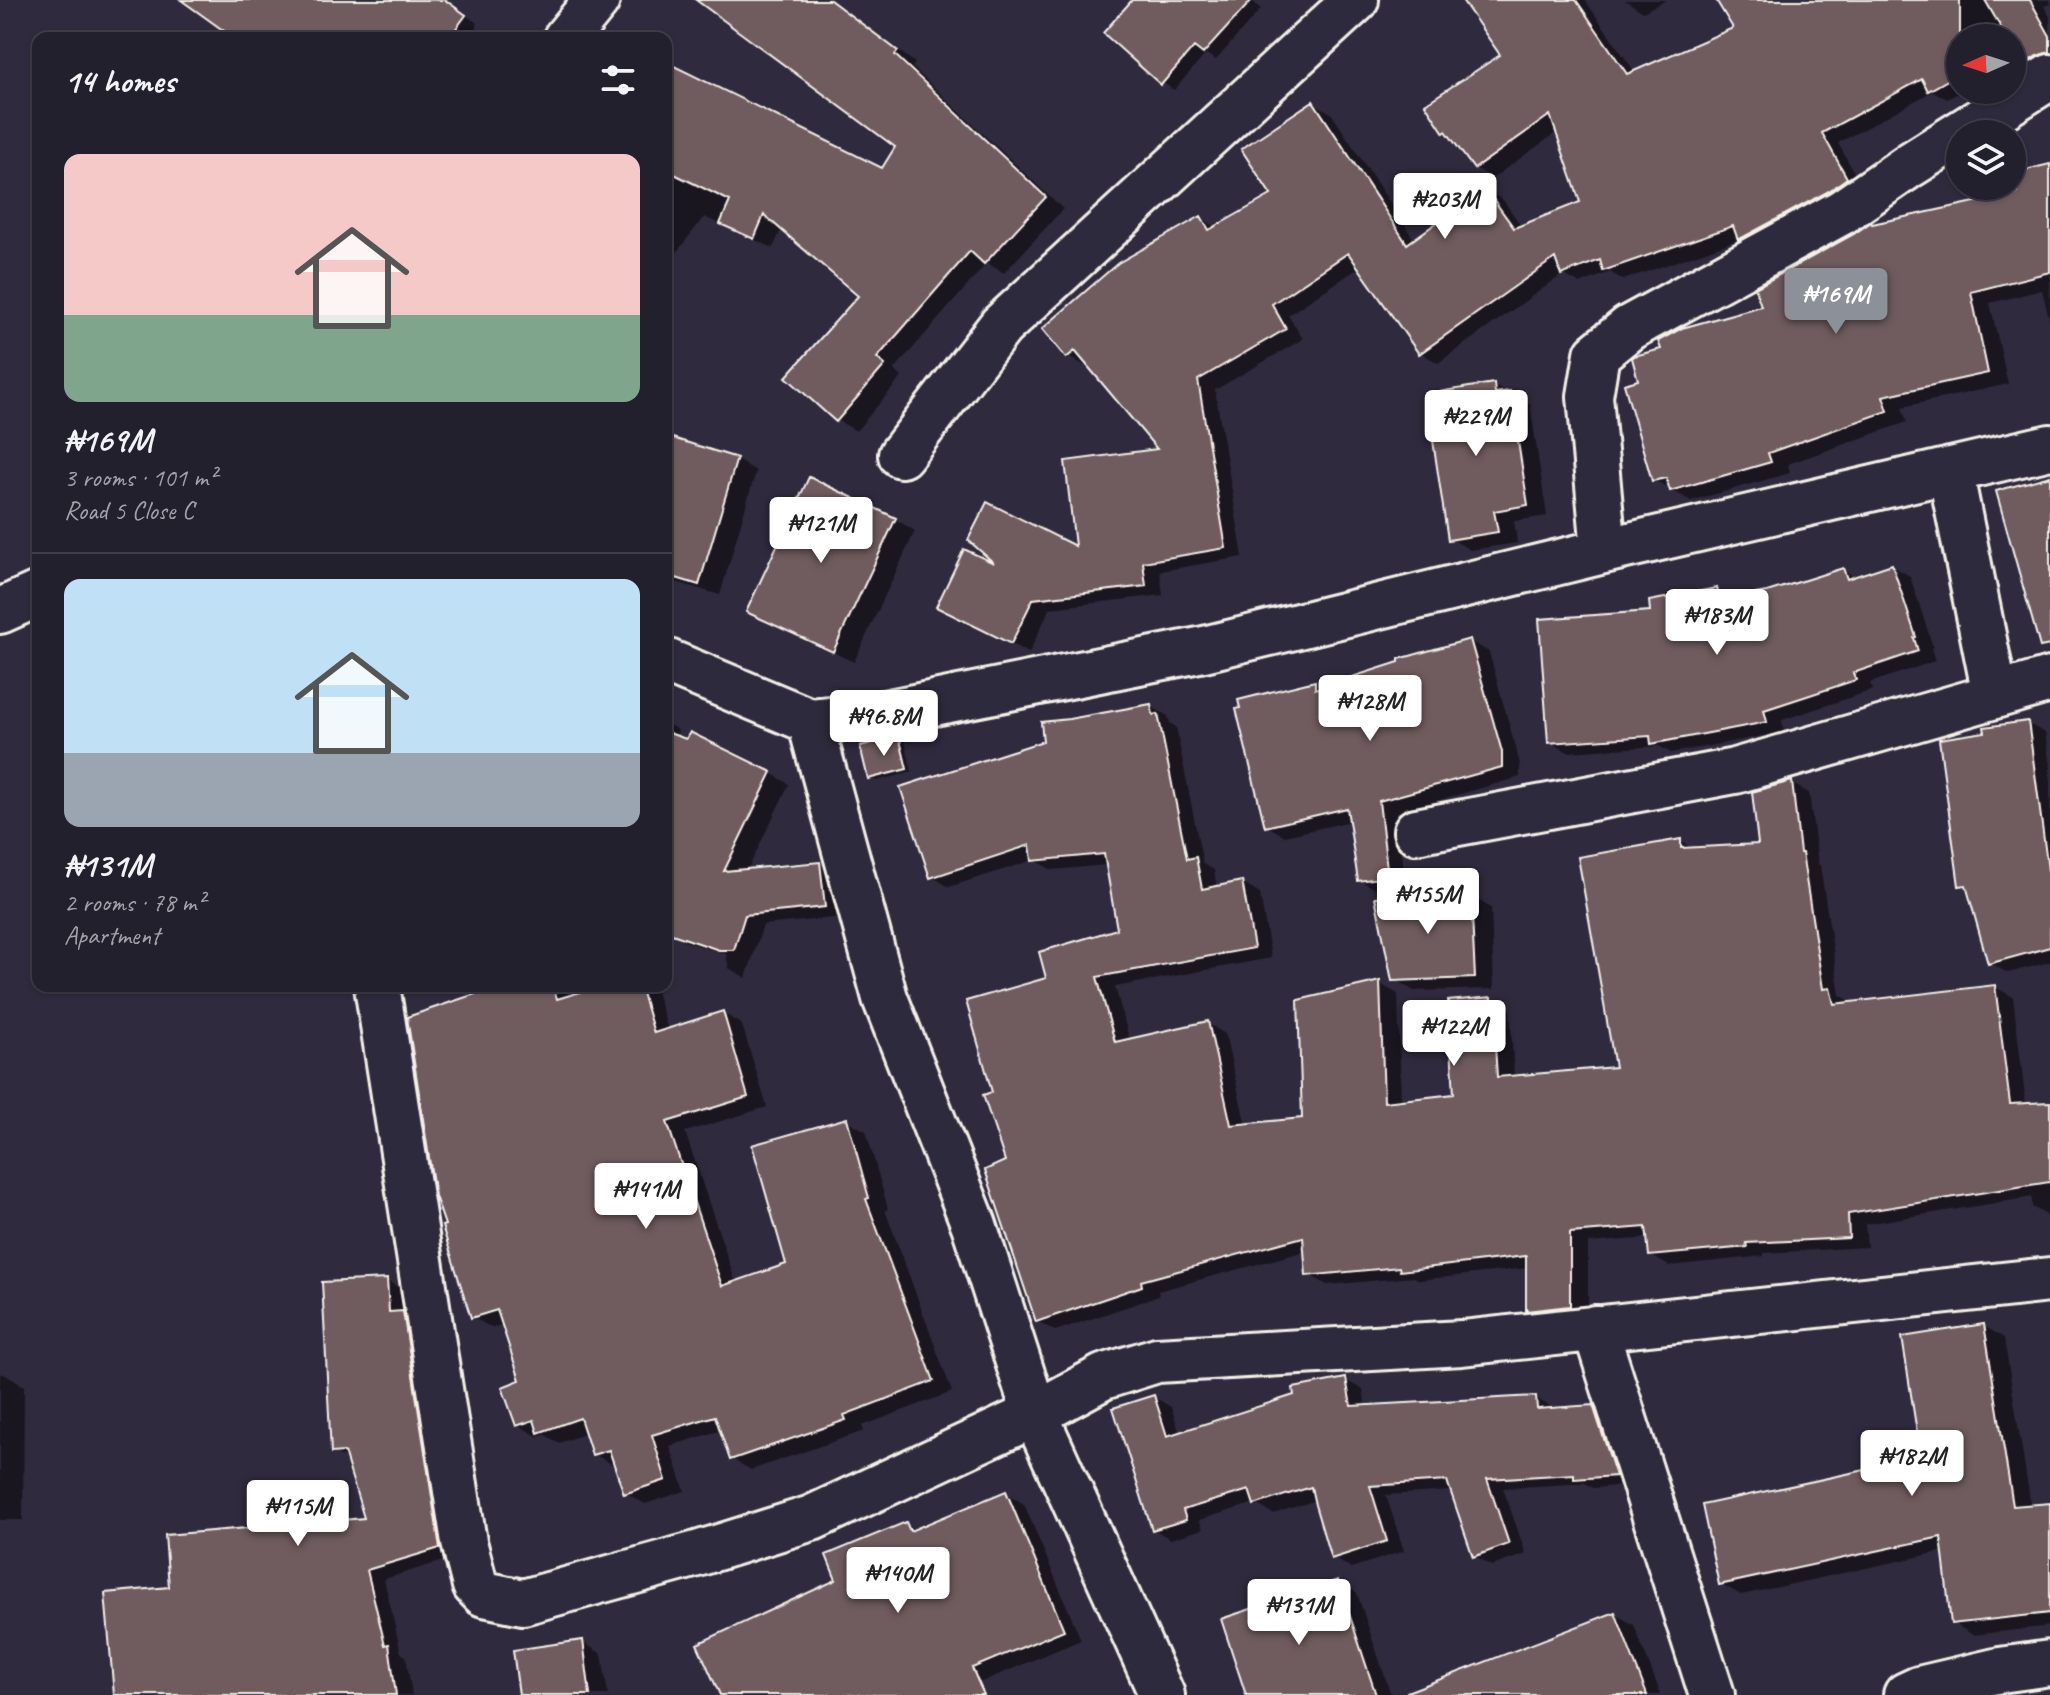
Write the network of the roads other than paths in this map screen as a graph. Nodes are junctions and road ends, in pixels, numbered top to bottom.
1 (597, 0) edge
2 (1341, 5) edge
3 (571, 32) edge
4 (2050, 77) edge
5 (2050, 447) edge
6 (901, 455) dead end
7 (1950, 470) junction
8 (1604, 551) junction
9 (32, 597) edge
10 (0, 611) edge
11 (672, 664) edge
12 (2050, 680) edge
13 (1995, 695) junction
14 (810, 721) junction
15 (1416, 831) dead end
16 (378, 992) edge
17 (2050, 1280) edge
18 (1595, 1328) junction
19 (1035, 1414) junction
20 (2050, 1663) edge
21 (1162, 1695) edge
22 (1712, 1695) edge
23 (1906, 1695) edge

1 - 3 street
2 - 6 street
4 - 8 street
5 - 7 street
7 - 8 street
7 - 13 street
8 - 14 street
9 - 10 street
11 - 14 street
12 - 13 street
13 - 15 street
14 - 19 street
16 - 19 street
17 - 18 street
18 - 19 street
18 - 22 street
19 - 21 street
20 - 23 street

